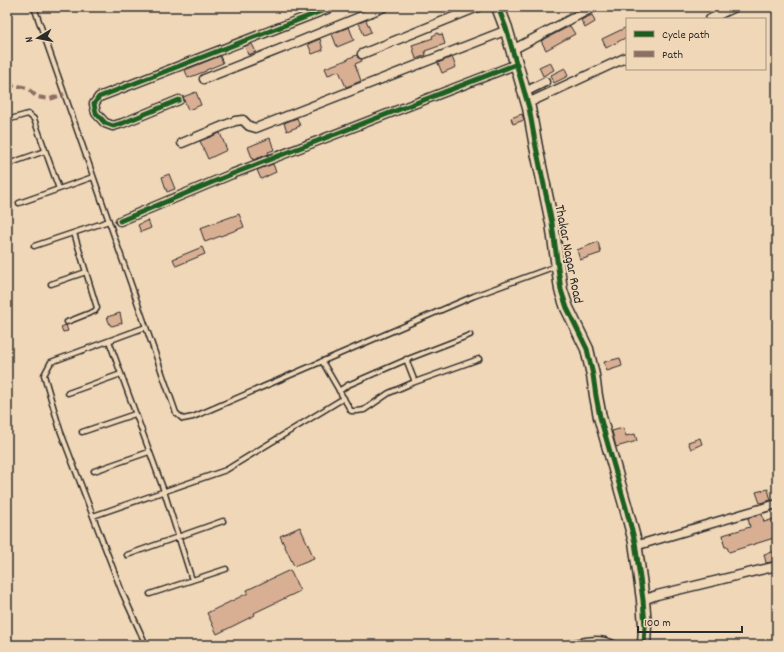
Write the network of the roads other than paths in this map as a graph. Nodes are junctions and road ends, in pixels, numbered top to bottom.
1 (34, 7) edge
2 (332, 7) edge
3 (384, 7) edge
4 (478, 7) edge
5 (498, 7) edge
6 (594, 7) edge
7 (735, 7) edge
8 (712, 18) edge
9 (507, 30) junction
10 (512, 50) junction
11 (362, 54) dead end
12 (626, 56) edge
13 (516, 64) junction
14 (204, 79) dead end
15 (545, 82) dead end
16 (526, 98) junction
17 (179, 100) dead end
18 (7, 120) edge
19 (182, 143) dead end
20 (45, 151) junction
21 (8, 164) dead end
22 (93, 177) junction
23 (58, 190) junction
24 (19, 203) dead end
25 (120, 220) dead end
26 (109, 221) junction
27 (74, 233) junction
28 (34, 246) dead end
29 (558, 266) junction
30 (86, 272) junction
31 (51, 284) dead end
32 (67, 322) dead end
33 (146, 327) junction
34 (470, 335) dead end
35 (109, 341) junction
36 (479, 359) dead end
37 (406, 360) junction
38 (322, 361) junction
39 (121, 374) junction
40 (415, 382) junction
41 (340, 391) junction
42 (68, 393) dead end
43 (344, 398) junction
44 (135, 414) junction
45 (82, 432) dead end
46 (150, 452) junction
47 (94, 471) dead end
48 (164, 491) junction
49 (777, 504) edge
50 (93, 516) junction
51 (223, 521) dead end
52 (178, 537) junction
53 (635, 546) junction
54 (127, 554) dead end
55 (777, 566) edge
56 (226, 569) dead end
57 (192, 580) junction
58 (150, 594) dead end
59 (643, 600) junction
60 (146, 645) edge
61 (570, 645) edge
62 (613, 645) edge
63 (644, 645) edge

1 - 22 lane
2 - 17 street
3 - 14 street
4 - 11 street
5 - 9 street, Thakar Nagar Road
6 - 10 street
7 - 8 street
9 - 10 street, Thakar Nagar Road
9 - 19 street
10 - 13 street, Thakar Nagar Road
12 - 16 street
13 - 16 street, Thakar Nagar Road
13 - 25 street
15 - 16 street
16 - 29 street, Thakar Nagar Road
18 - 20 lane
20 - 21 lane
20 - 23 lane
22 - 23 lane
22 - 26 lane
23 - 24 lane
26 - 27 lane
26 - 33 lane
27 - 28 lane
27 - 30 lane
29 - 38 lane
29 - 53 street, Thakar Nagar Road
30 - 31 lane
30 - 32 lane
33 - 35 lane
33 - 38 lane
34 - 37 lane
35 - 39 lane
35 - 50 lane
36 - 40 lane
37 - 40 lane
37 - 41 lane
38 - 41 lane
39 - 42 lane
39 - 44 lane
40 - 43 lane
41 - 43 lane
43 - 48 lane
44 - 45 lane
44 - 46 lane
46 - 47 lane
46 - 48 lane
48 - 50 lane
48 - 52 lane
49 - 53 street
50 - 60 lane
51 - 52 lane
52 - 54 lane
52 - 57 lane
53 - 59 street, Thakar Nagar Road
55 - 59 street
56 - 57 lane
57 - 58 lane
59 - 63 street, Thakar Nagar Road
61 - 62 street

